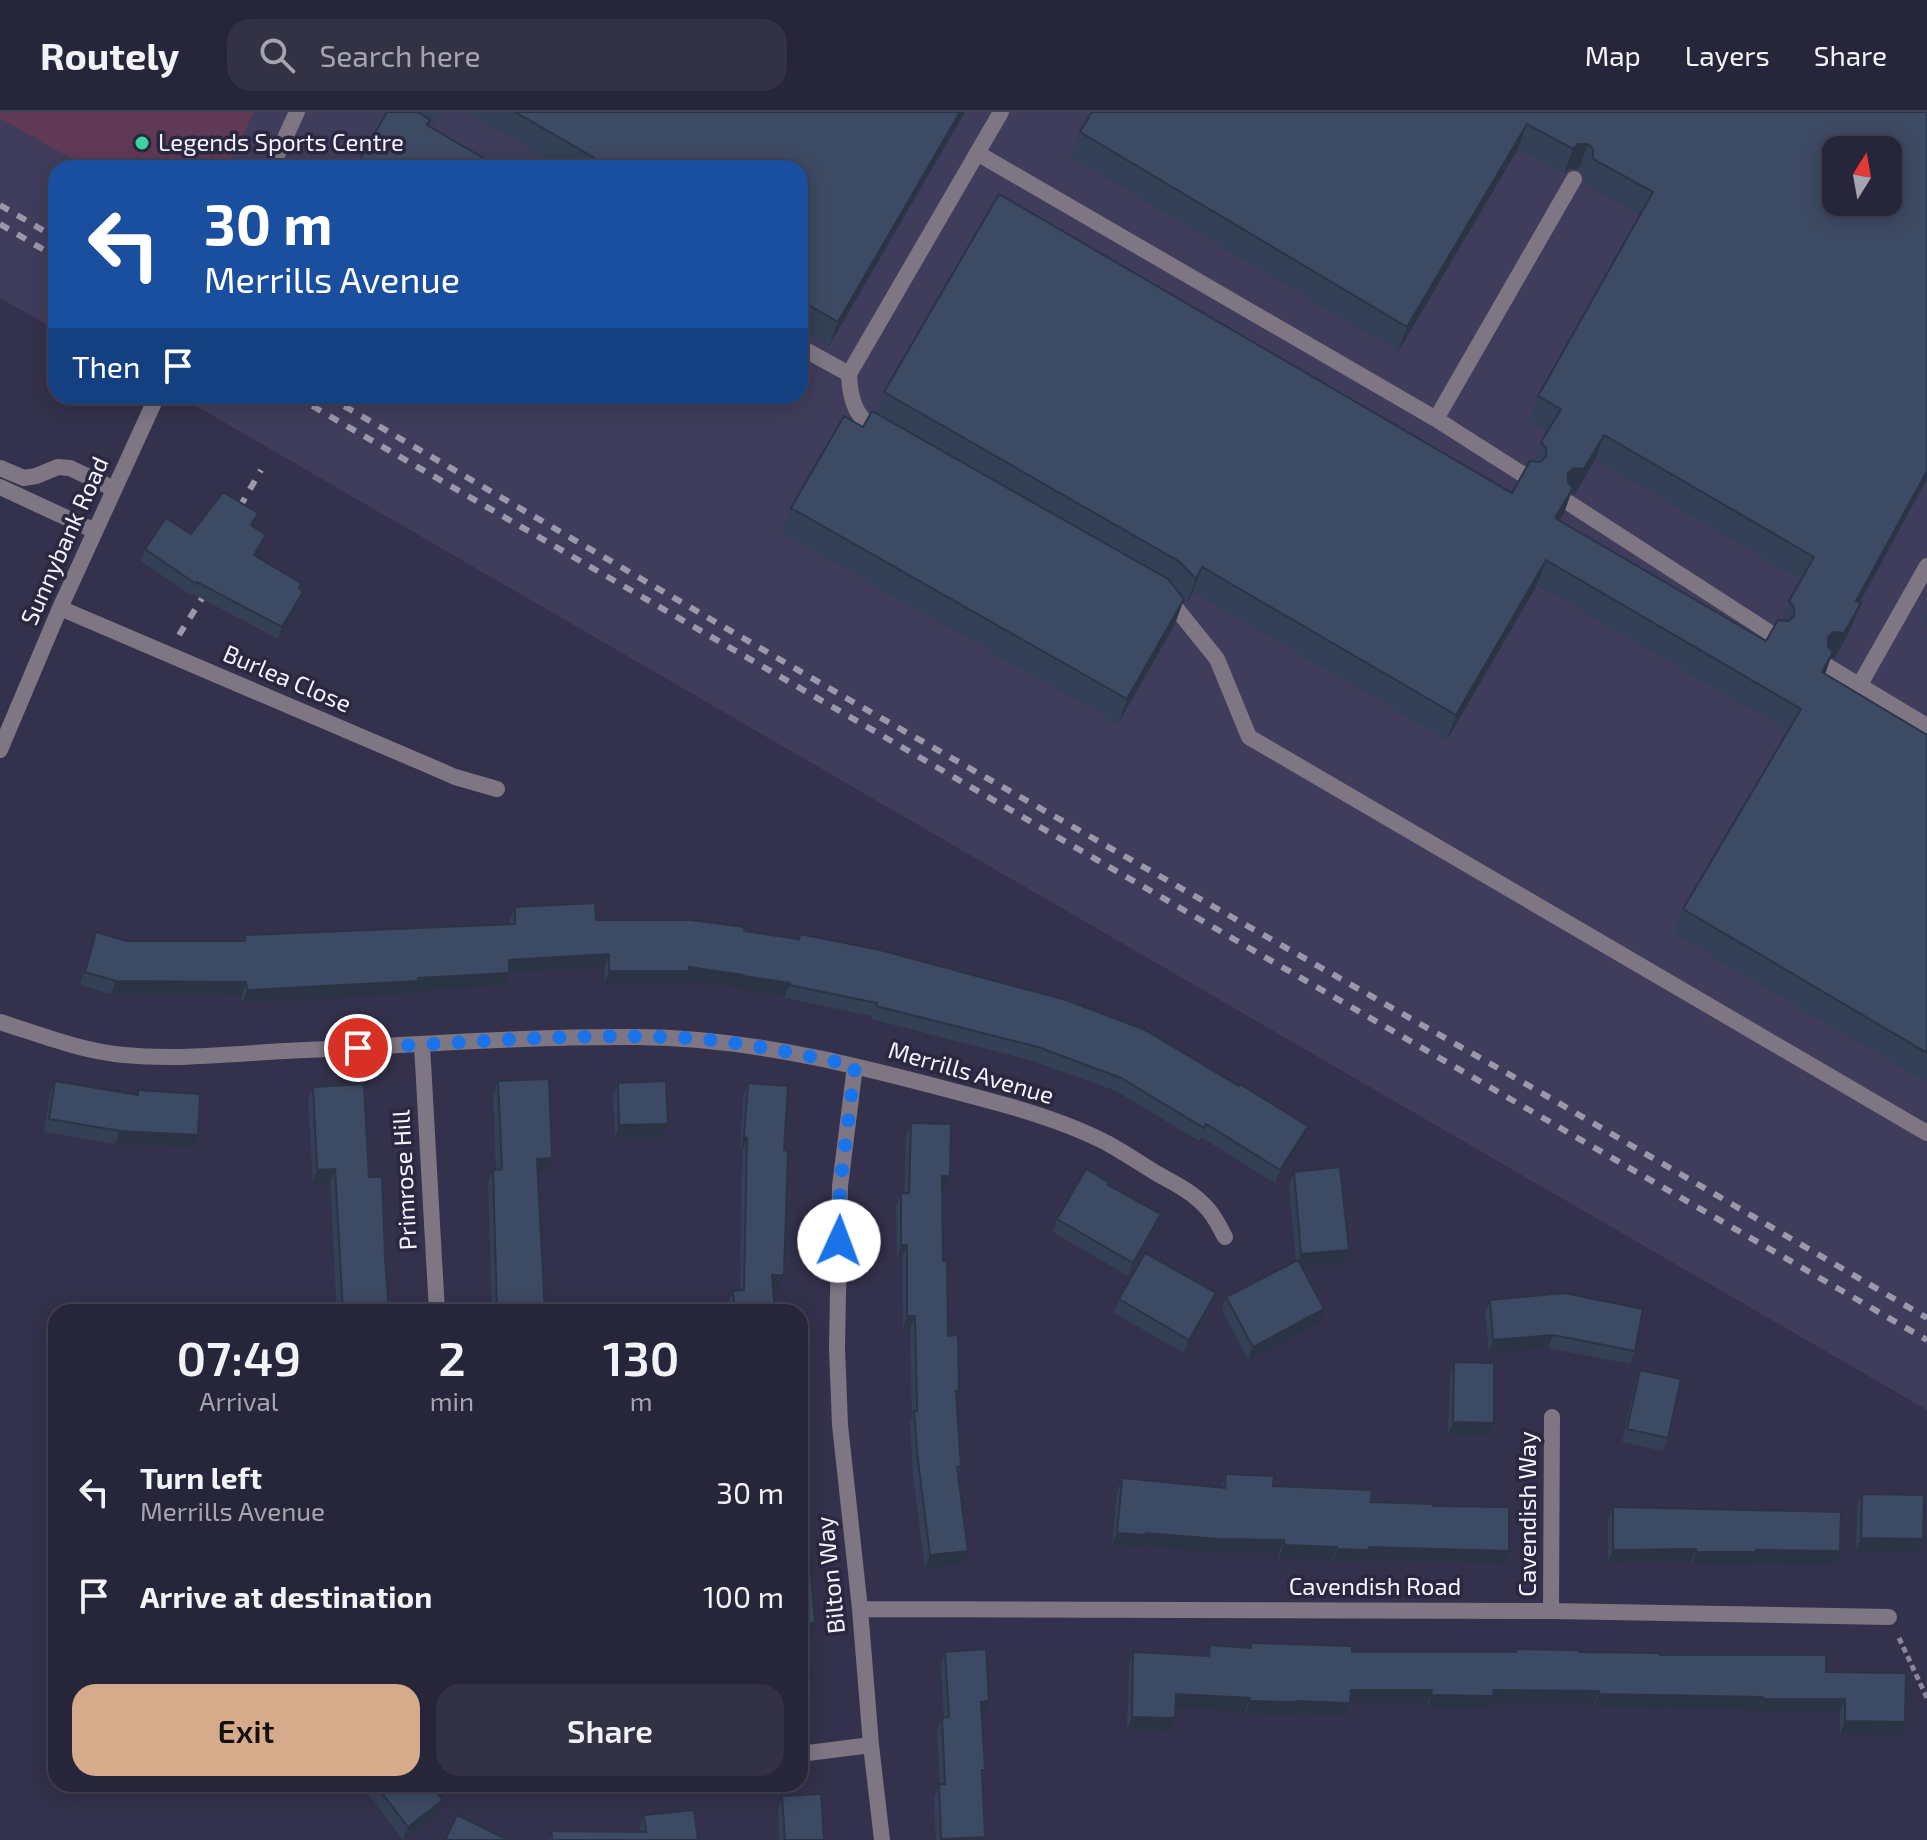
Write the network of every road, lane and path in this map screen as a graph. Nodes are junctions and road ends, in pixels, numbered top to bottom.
1 (297, 112) edge
2 (1001, 112) edge
3 (977, 153) junction
4 (275, 160) edge
5 (1574, 179) edge
6 (808, 351) edge
7 (849, 374) junction
8 (153, 404) edge
9 (1436, 419) junction
10 (895, 442) edge
11 (0, 468) edge
12 (1527, 477) edge
13 (0, 487) edge
14 (114, 489) junction
15 (1569, 503) edge
16 (95, 531) junction
17 (1927, 566) edge
18 (1153, 588) edge
19 (60, 608) junction
20 (1775, 636) edge
21 (1829, 667) edge
22 (1859, 686) junction
23 (1927, 726) edge
24 (0, 750) edge
25 (497, 789) dead end
26 (0, 1022) edge
27 (422, 1045) junction
28 (855, 1066) junction
29 (1927, 1133) edge
30 (1225, 1237) dead end
31 (437, 1304) edge
32 (1552, 1417) dead end
33 (860, 1609) junction
34 (1551, 1611) junction
35 (1889, 1617) joint
36 (1927, 1698) edge
37 (871, 1745) junction
38 (808, 1753) edge
39 (882, 1840) edge

1 - 4 street
2 - 3 street
3 - 7 street
3 - 9 street
5 - 9 street
6 - 7 street
7 - 10 street
8 - 14 street, Sunnybank Road
9 - 12 street
11 - 14 street
13 - 16 street
14 - 16 street, Sunnybank Road
15 - 20 street
16 - 19 street, Sunnybank Road
17 - 22 street
18 - 29 street
19 - 24 street, Sunnybank Road
19 - 25 street, Burlea Close
21 - 22 street
22 - 23 street
26 - 27 street, Merrills Avenue
27 - 28 street, Merrills Avenue
27 - 31 street, Primrose Hill
28 - 30 street, Merrills Avenue
28 - 33 street, Bilton Way
32 - 34 street, Cavendish Way
33 - 34 street, Cavendish Road
33 - 37 street, Bilton Way
34 - 35 street, Cavendish Road
35 - 36 path
37 - 38 street
37 - 39 street, Bilton Way

